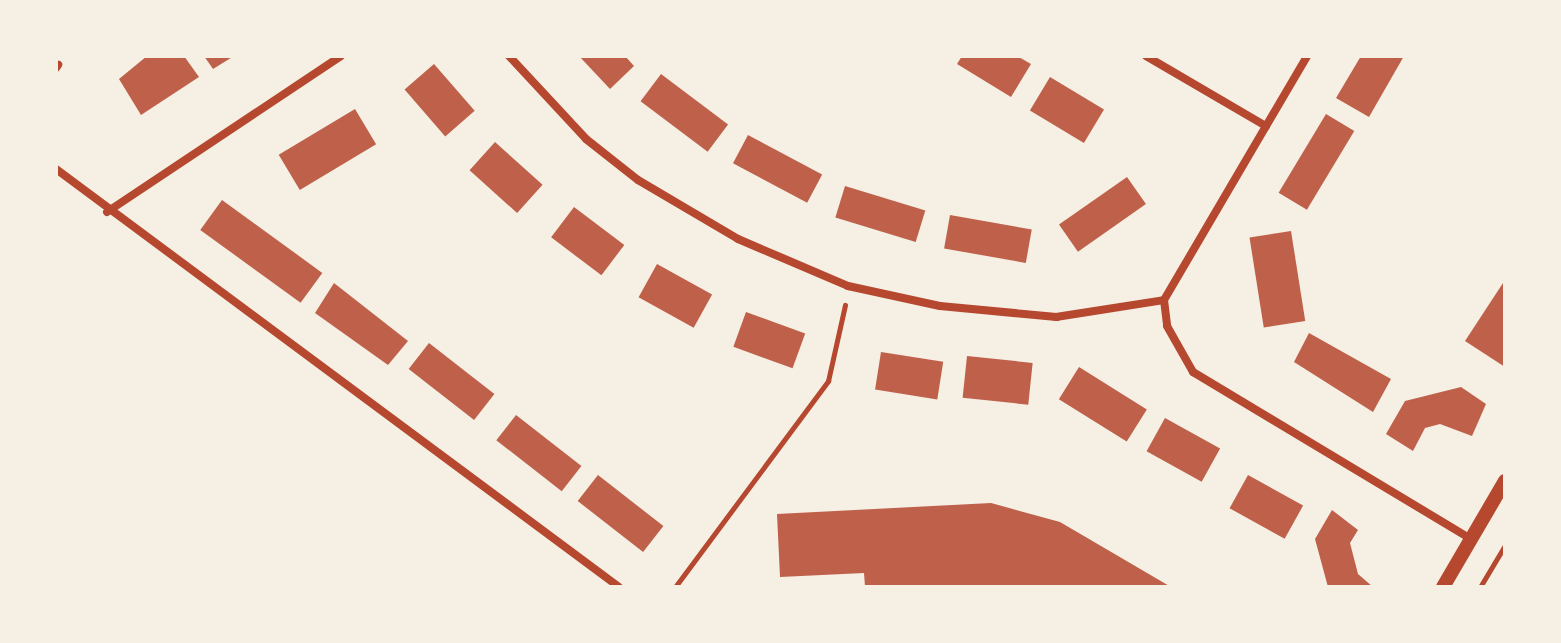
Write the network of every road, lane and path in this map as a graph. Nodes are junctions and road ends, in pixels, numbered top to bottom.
1 (341, 56) edge
2 (509, 56) edge
3 (1146, 56) edge
4 (1307, 56) edge
5 (1266, 126) junction
6 (56, 169) edge
7 (107, 212) junction
8 (848, 286) junction
9 (1164, 300) junction
10 (1505, 481) edge
11 (1471, 539) junction
12 (1505, 545) edge
13 (619, 587) edge
14 (675, 587) edge
15 (1443, 587) edge
16 (1480, 587) edge

1 - 7 street
2 - 8 street
3 - 5 street
4 - 5 street
5 - 9 street
6 - 7 street
7 - 13 street
8 - 9 street
8 - 14 path
9 - 11 street
10 - 11 street
11 - 15 street
12 - 16 path

